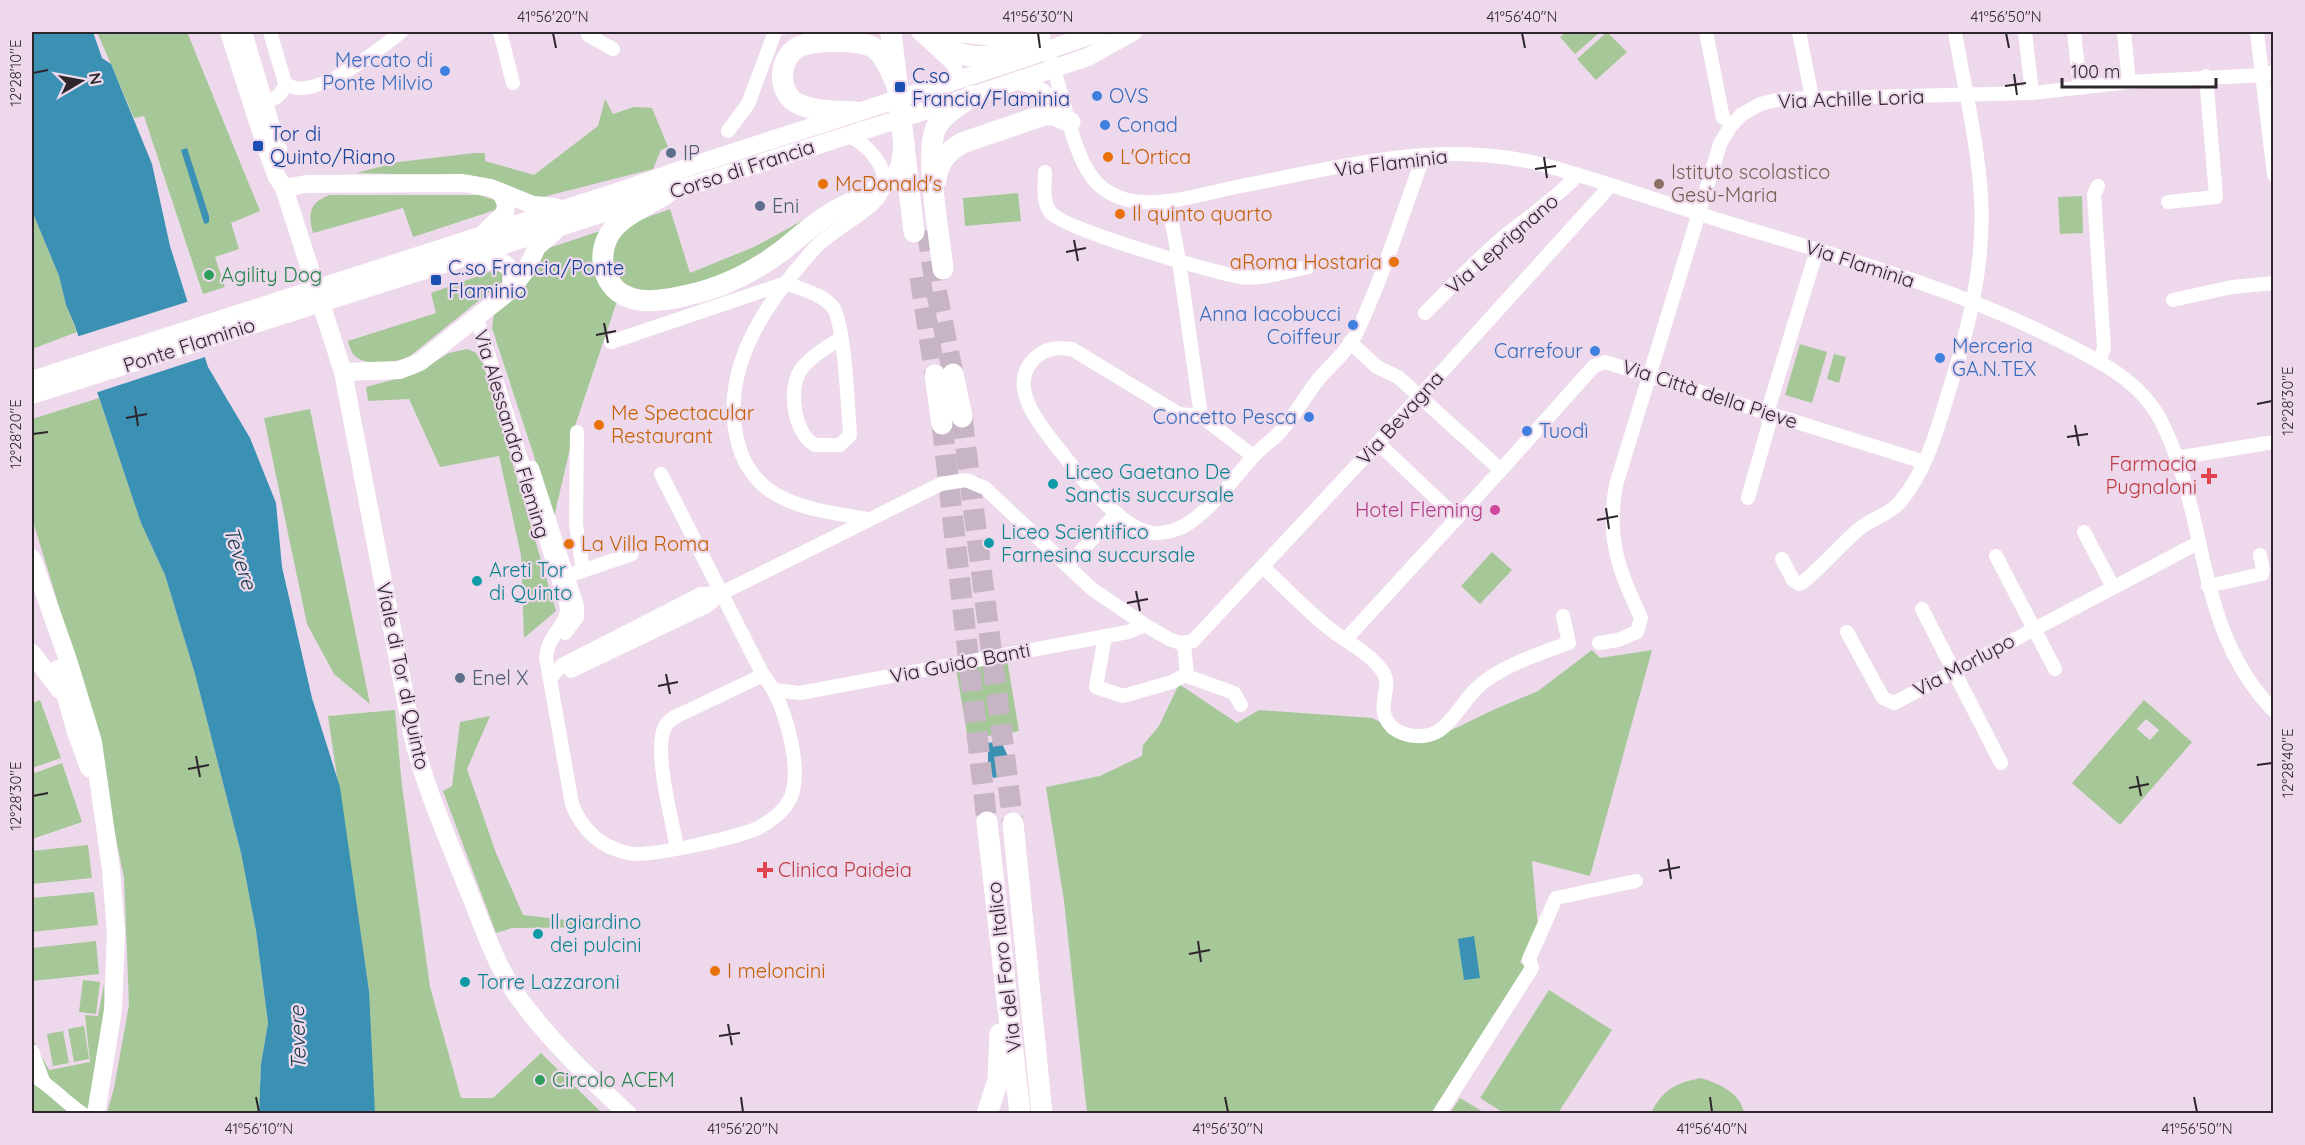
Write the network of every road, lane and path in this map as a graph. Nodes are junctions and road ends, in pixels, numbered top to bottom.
1 (234, 32) edge
2 (270, 32) edge
3 (401, 32) edge
4 (500, 32) edge
5 (590, 32) edge
6 (776, 32) edge
7 (891, 32) edge
8 (902, 32) edge
9 (918, 32) edge
10 (929, 32) edge
11 (1100, 32) edge
12 (1133, 32) edge
13 (1706, 32) edge
14 (1799, 32) edge
15 (1955, 32) edge
16 (2025, 32) edge
17 (2074, 32) edge
18 (2124, 32) edge
19 (2257, 32) edge
20 (951, 33) edge
21 (1047, 47) edge
22 (613, 49) dead end
23 (2268, 73) edge
24 (2206, 76) junction
25 (1014, 82) junction
26 (2129, 82) junction
27 (285, 83) junction
28 (513, 83) dead end
29 (896, 83) junction
30 (945, 83) junction
31 (2080, 87) junction
32 (2032, 93) junction
33 (972, 96) junction
34 (1965, 96) junction
35 (1812, 97) junction
36 (265, 102) junction
37 (856, 112) junction
38 (1067, 115) junction
39 (1724, 118) dead end
40 (728, 130) dead end
41 (848, 135) junction
42 (904, 143) junction
43 (1424, 156) junction
44 (1045, 172) dead end
45 (1578, 175) junction
46 (2274, 175) edge
47 (1611, 185) junction
48 (2098, 186) dead end
49 (284, 188) junction
50 (935, 190) junction
51 (500, 192) junction
52 (666, 194) junction
53 (1168, 201) junction
54 (2168, 202) dead end
55 (576, 205) junction
56 (1699, 213) junction
57 (558, 228) junction
58 (483, 234) junction
59 (1817, 250) junction
60 (459, 260) junction
61 (1179, 261) junction
62 (1308, 267) dead end
63 (943, 270) tunnel mouth
64 (786, 283) junction
65 (2274, 283) edge
66 (345, 288) junction
67 (511, 290) junction
68 (2173, 300) dead end
69 (1974, 301) junction
70 (1425, 313) dead end
71 (477, 318) junction
72 (841, 338) junction
73 (611, 342) dead end
74 (1350, 342) junction
75 (2099, 362) junction
76 (343, 372) junction
77 (1650, 376) junction
78 (32, 380) edge
79 (32, 395) edge
80 (1419, 396) junction
81 (1767, 413) junction
82 (1201, 416) junction
83 (962, 417) tunnel mouth
84 (942, 424) tunnel mouth
85 (577, 432) dead end
86 (2274, 442) edge
87 (1378, 443) junction
88 (1253, 456) junction
89 (2176, 458) junction
90 (1924, 462) junction
91 (1501, 470) junction
92 (661, 474) dead end
93 (1748, 498) dead end
94 (1117, 513) junction
95 (1457, 518) junction
96 (867, 519) junction
97 (2084, 531) dead end
98 (2198, 543) junction
99 (632, 554) dead end
100 (2260, 555) dead end
101 (1996, 556) dead end
102 (32, 558) edge
103 (1782, 560) dead end
104 (1067, 566) junction
105 (1263, 567) junction
106 (583, 571) junction
107 (568, 576) junction
108 (2208, 586) junction
109 (2112, 587) junction
110 (722, 593) junction
111 (45, 599) junction
112 (1922, 609) dead end
113 (32, 614) edge
114 (1563, 616) dead end
115 (1145, 626) junction
116 (2034, 628) junction
117 (1847, 632) dead end
118 (1105, 636) junction
119 (1346, 639) junction
120 (1184, 643) junction
121 (1599, 643) dead end
122 (547, 651) junction
123 (32, 652) edge
124 (2055, 669) dead end
125 (1953, 671) junction
126 (1187, 674) junction
127 (763, 675) junction
128 (550, 679) junction
129 (773, 690) junction
130 (68, 703) junction
131 (1241, 705) dead end
132 (2274, 711) edge
133 (2001, 763) dead end
134 (100, 798) junction
135 (987, 822) tunnel mouth
136 (1013, 823) tunnel mouth
137 (677, 848) junction
138 (994, 877) junction
139 (1636, 881) dead end
140 (1027, 947) junction
141 (32, 1051) edge
142 (37, 1078) edge
143 (83, 1113) edge
144 (96, 1113) edge
145 (628, 1113) edge
146 (987, 1113) edge
147 (1020, 1113) edge
148 (1042, 1113) edge
149 (1055, 1113) edge
150 (1439, 1113) edge

1 - 36 main road, Viale di Tor di Quinto
1 - 49 main road, Viale di Tor di Quinto
2 - 27 street
3 - 27 street
4 - 28 street
5 - 22 street
6 - 40 street
7 - 29 highway
8 - 42 highway
9 - 30 street
10 - 20 street
10 - 21 highway
11 - 21 main road, Corso di Francia
12 - 21 main road, Corso di Francia
13 - 39 street
14 - 35 street
15 - 34 street
16 - 32 street
17 - 31 street
18 - 26 street
19 - 23 street
20 - 21 street
21 - 25 main road, Corso di Francia
21 - 30 main road, Corso di Francia
21 - 38 street, Via Flaminia
23 - 24 street, Via Achille Loria
23 - 46 street
24 - 26 street, Via Achille Loria
24 - 54 street
25 - 33 main road, Corso di Francia
25 - 38 street
26 - 31 street, Via Achille Loria
27 - 36 street
29 - 37 highway
29 - 42 highway
30 - 37 main road, Corso di Francia
31 - 32 street, Via Achille Loria
32 - 34 street, Via Achille Loria
33 - 41 main road, Corso di Francia
33 - 50 highway
34 - 35 street, Via Achille Loria
34 - 69 street
35 - 56 street, Via Achille Loria
36 - 49 main road, Viale di Tor di Quinto
37 - 55 main road, Corso di Francia
38 - 50 highway
38 - 53 street, Via Flaminia
41 - 52 main road, Corso di Francia
41 - 64 street
42 - 52 highway
43 - 45 street, Via Flaminia
43 - 53 street, Via Flaminia
43 - 74 street
44 - 61 street
45 - 47 street, Via Flaminia
45 - 70 street, Via Leprignano
47 - 56 street, Via Flaminia
47 - 80 street, Via Bevagna
48 - 75 street
49 - 51 main road
49 - 76 main road, Viale di Tor di Quinto
50 - 63 highway
51 - 55 main road
51 - 58 main road
52 - 57 main road, Corso di Francia
53 - 61 street
55 - 58 main road, Corso di Francia
56 - 59 street, Via Flaminia
56 - 77 street, Via Achille Loria
57 - 60 main road, Corso di Francia
57 - 67 main road
58 - 66 main road, Corso di Francia
59 - 69 street, Via Flaminia
59 - 81 street
60 - 66 main road, Corso di Francia
60 - 67 main road
61 - 62 street
61 - 82 street
64 - 72 street
64 - 73 street
64 - 96 street
65 - 68 street
66 - 78 main road, Ponte Flaminio
66 - 79 main road, Ponte Flaminio
67 - 71 main road
69 - 75 street, Via Flaminia
69 - 90 street
71 - 76 main road
71 - 107 street, Via Alessandro Fleming
71 - 122 street, Via Alessandro Fleming
72 - 72 street
74 - 80 street
74 - 88 street
75 - 89 street, Via Flaminia
76 - 145 main road, Viale di Tor di Quinto
77 - 81 street, Via Città della Pieve
77 - 91 street, Via Città della Pieve
77 - 121 street, Via Achille Loria
80 - 87 street, Via Bevagna
80 - 91 street
81 - 90 street, Via Città della Pieve
81 - 93 street
82 - 88 street
82 - 94 street
83 - 84 highway
85 - 106 street
86 - 89 street
87 - 95 street
87 - 105 street, Via Bevagna
88 - 94 street
89 - 98 street, Via Flaminia
90 - 103 street
91 - 95 street
92 - 110 street
94 - 104 street
95 - 119 street
96 - 104 street
96 - 110 street
97 - 109 street
98 - 108 street, Via Flaminia
98 - 109 street, Via Morlupo
99 - 106 street
100 - 108 street
101 - 116 street
102 - 111 main road
104 - 115 street
105 - 119 street
105 - 120 street, Via Bevagna
106 - 107 street
107 - 122 street, Via Alessandro Fleming
108 - 132 street, Via Flaminia
109 - 116 street, Via Morlupo
110 - 127 street
110 - 128 street
111 - 113 main road
111 - 130 main road
111 - 134 main road
112 - 125 street
114 - 119 street
115 - 118 street, Via Guido Banti
115 - 120 street
116 - 124 street
116 - 125 street, Via Morlupo
117 - 125 street, Via Morlupo
118 - 126 street
118 - 129 street, Via Guido Banti
120 - 126 street
122 - 128 street
123 - 130 main road
125 - 133 street
126 - 131 street
127 - 129 street
127 - 137 street
128 - 137 street
129 - 137 street
130 - 134 main road
134 - 144 main road
135 - 138 highway, Via del Foro Italico
136 - 140 highway, Via del Foro Italico
138 - 146 highway
138 - 147 highway, Via del Foro Italico
139 - 150 street
140 - 148 highway, Via del Foro Italico
140 - 149 highway
141 - 142 street
142 - 143 street

